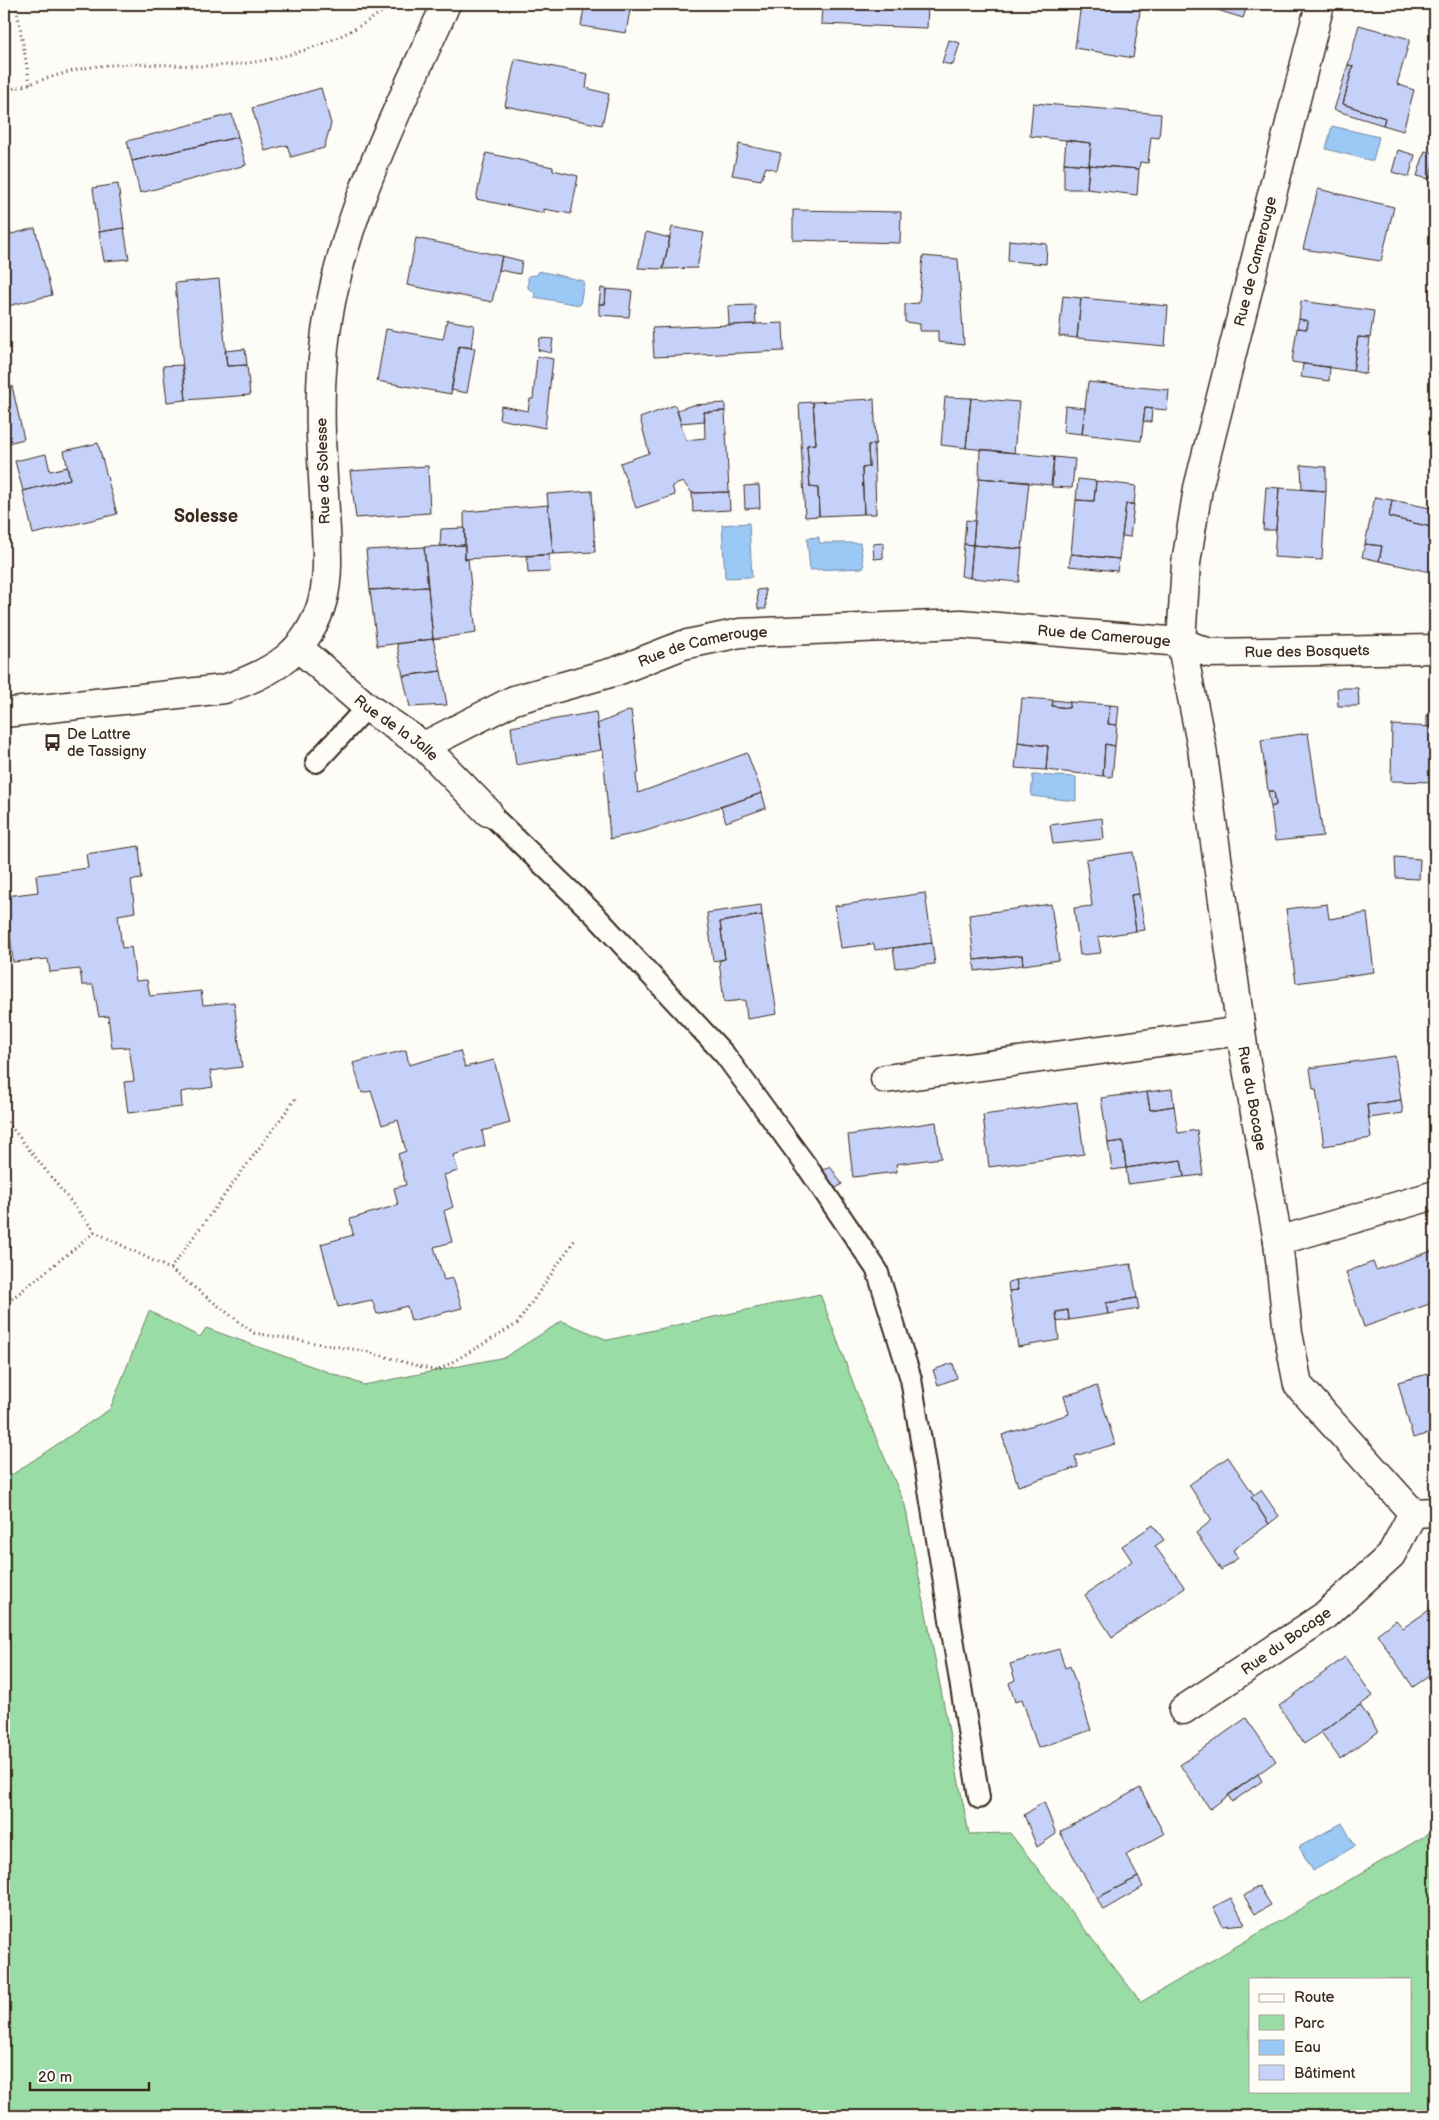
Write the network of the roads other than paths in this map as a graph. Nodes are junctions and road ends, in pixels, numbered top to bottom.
1 (446, 4) edge
2 (1320, 4) edge
3 (1181, 642) junction
4 (299, 648) junction
5 (1435, 649) edge
6 (368, 708) junction
7 (4, 713) edge
8 (424, 746) junction
9 (316, 762) dead end
10 (488, 812) joint
11 (1240, 1031) junction
12 (885, 1079) dead end
13 (1435, 1195) edge
14 (1278, 1241) junction
15 (1424, 1512) edge
16 (1184, 1710) dead end
17 (979, 1798) dead end

1 - 4 street, Rue de Solesse
2 - 3 street, Rue de Camerouge
3 - 5 street, Rue des Bosquets
3 - 8 street, Rue de Camerouge
3 - 11 street, Rue du Bocage
4 - 6 street, Rue de la Jalle
4 - 7 street, Rue de Solesse
6 - 8 street, Rue de la Jalle
6 - 9 lane
8 - 10 street, Rue de la Jalle
10 - 17 lane
11 - 12 street
11 - 14 street, Rue du Bocage
13 - 14 street
14 - 15 street, Rue du Bocage
15 - 16 street, Rue du Bocage

